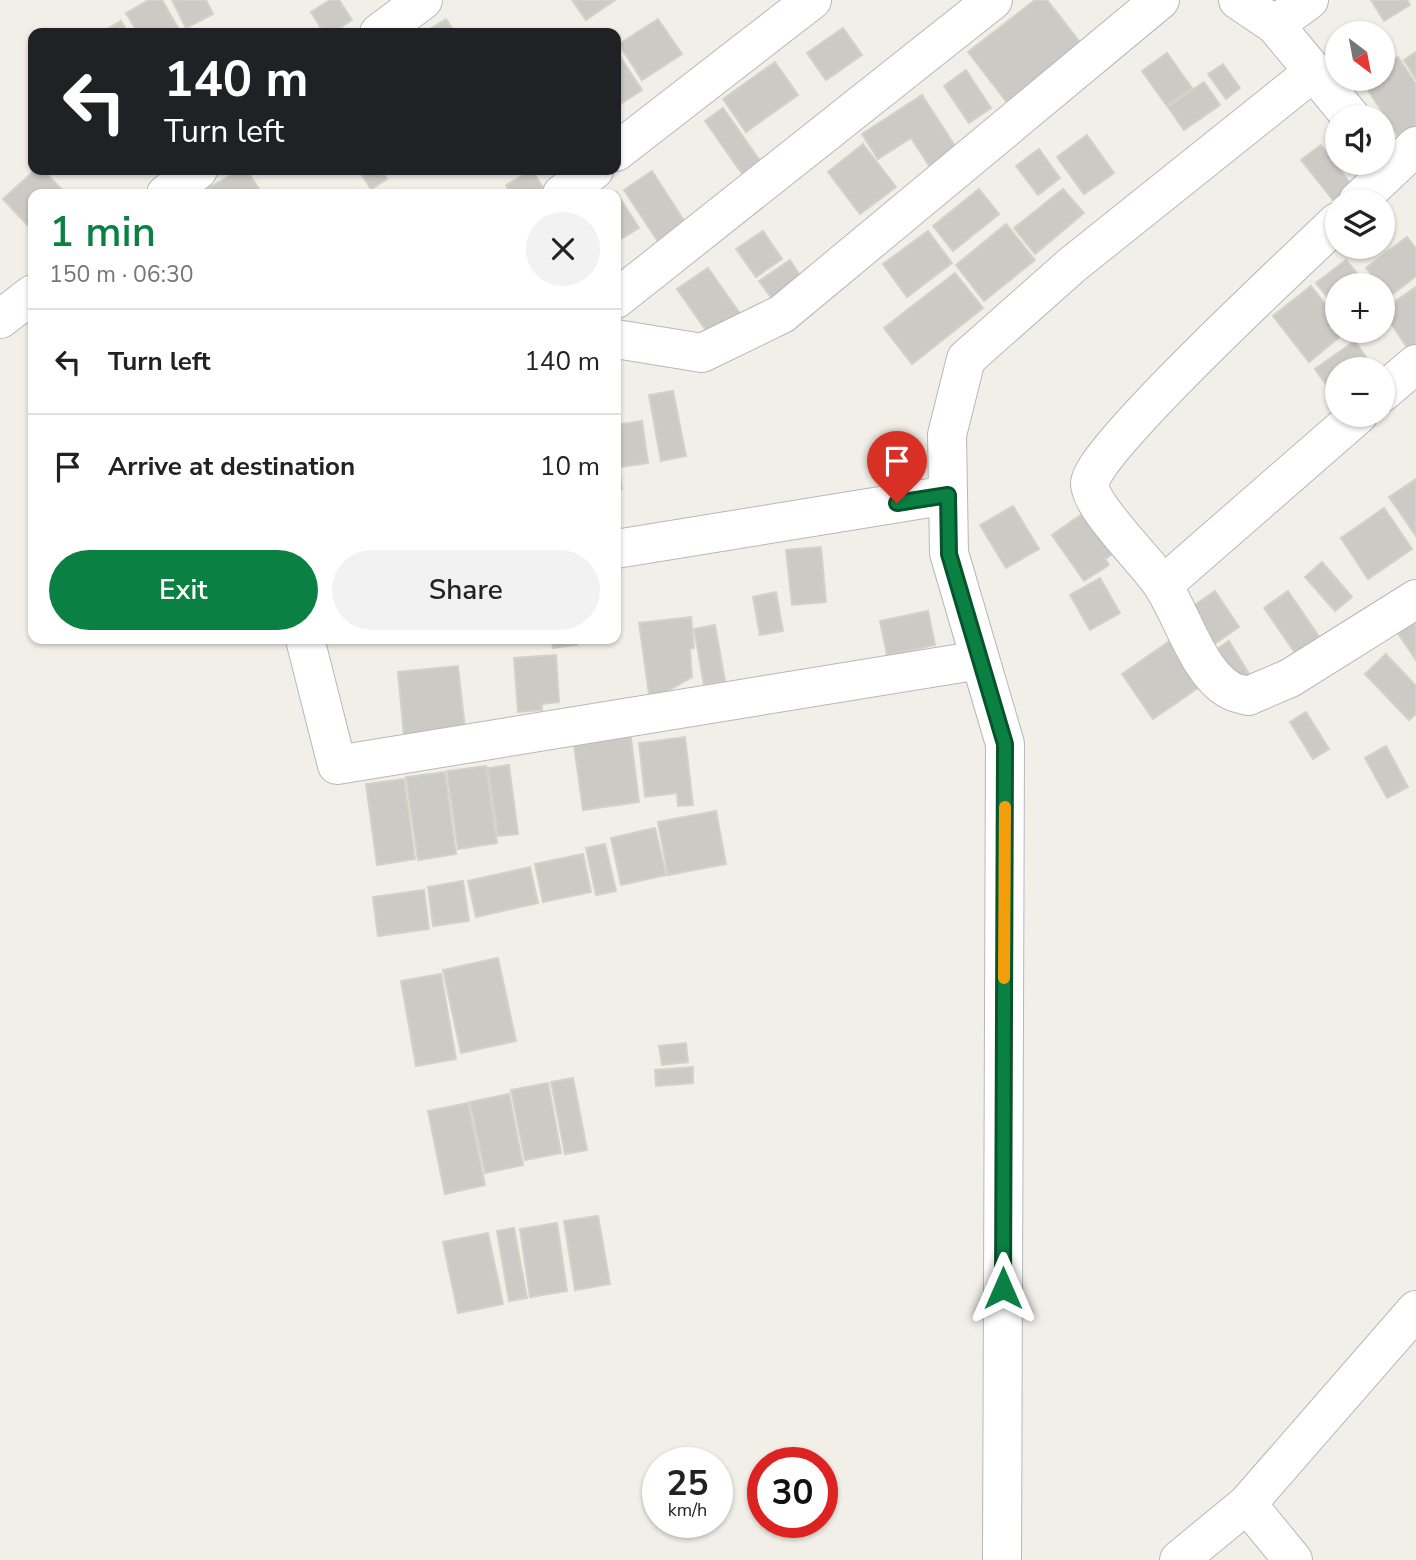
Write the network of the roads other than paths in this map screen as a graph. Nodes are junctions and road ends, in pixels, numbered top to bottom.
1 (423, 0) edge
2 (812, 0) edge
3 (993, 0) edge
4 (1160, 0) edge
5 (1238, 0) edge
6 (1309, 0) edge
7 (1275, 25) junction
8 (386, 28) edge
9 (1312, 73) junction
10 (1340, 105) edge
11 (621, 148) edge
12 (1402, 164) edge
13 (191, 175) edge
14 (587, 175) edge
15 (173, 189) edge
16 (569, 189) edge
17 (1372, 189) edge
18 (1325, 234) edge
19 (621, 295) edge
20 (28, 298) edge
21 (0, 320) edge
22 (621, 340) edge
23 (1416, 364) edge
24 (1395, 382) edge
25 (1344, 427) edge
26 (948, 495) junction
27 (621, 548) edge
28 (1163, 585) junction
29 (1416, 599) edge
30 (306, 644) edge
31 (981, 660) junction
32 (1416, 1310) edge
33 (1247, 1504) junction
34 (1002, 1560) edge
35 (1179, 1560) edge
36 (1293, 1560) edge

1 - 8 street
2 - 11 street
3 - 19 street
4 - 22 street
5 - 7 street
6 - 7 street
7 - 9 street
9 - 10 street
9 - 26 street
12 - 17 street
13 - 15 street
14 - 16 street
18 - 28 street
20 - 21 street
23 - 24 street
25 - 28 street
26 - 27 street
26 - 31 street
28 - 29 street
30 - 31 street
31 - 34 street
32 - 33 street
33 - 35 street
33 - 36 street

